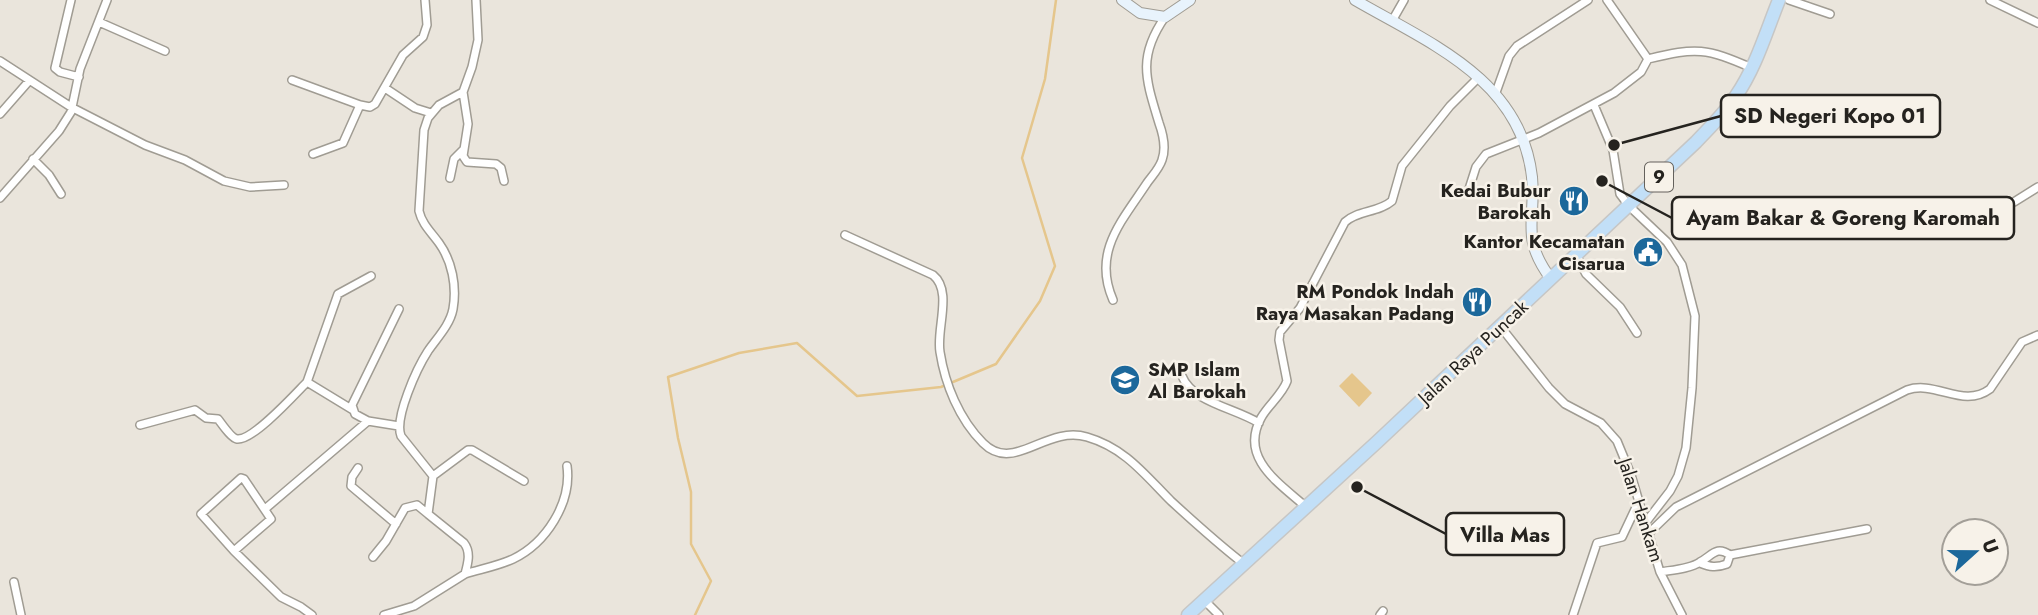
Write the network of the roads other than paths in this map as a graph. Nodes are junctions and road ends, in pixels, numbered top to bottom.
1 (71, 0) edge
2 (107, 0) edge
3 (425, 0) edge
4 (475, 0) edge
5 (1122, 0) edge
6 (1190, 0) edge
7 (1355, 0) edge
8 (1404, 0) edge
9 (1588, 0) edge
10 (1608, 0) edge
11 (1779, 0) edge
12 (1789, 0) edge
13 (1990, 0) edge
14 (1830, 14) dead end
15 (1165, 17) junction
16 (1392, 21) junction
17 (99, 22) junction
18 (2038, 23) edge
19 (165, 51) dead end
20 (1648, 59) junction
21 (0, 61) edge
22 (1752, 68) junction
23 (79, 77) junction
24 (1479, 77) junction
25 (29, 80) junction
26 (292, 80) dead end
27 (385, 88) junction
28 (463, 92) junction
29 (1495, 95) junction
30 (360, 105) junction
31 (1594, 105) junction
32 (71, 107) junction
33 (430, 113) junction
34 (0, 114) edge
35 (1522, 139) junction
36 (463, 150) junction
37 (313, 155) dead end
38 (33, 159) junction
39 (450, 178) dead end
40 (504, 181) dead end
41 (284, 185) dead end
42 (2038, 187) edge
43 (1469, 189) dead end
44 (61, 194) dead end
45 (0, 198) edge
46 (2014, 202) dead end
47 (1629, 206) junction
48 (845, 235) dead end
49 (1576, 254) junction
50 (371, 276) dead end
51 (1551, 279) junction
52 (1113, 300) dead end
53 (399, 309) dead end
54 (1500, 326) junction
55 (1637, 333) dead end
56 (2038, 335) edge
57 (1182, 376) dead end
58 (307, 382) junction
59 (353, 410) junction
60 (368, 421) junction
61 (1259, 423) junction
62 (140, 425) dead end
63 (399, 426) junction
64 (567, 466) dead end
65 (358, 468) dead end
66 (433, 476) junction
67 (524, 481) dead end
68 (1639, 503) junction
69 (1306, 507) junction
70 (265, 509) junction
71 (428, 514) junction
72 (1646, 522) junction
73 (396, 524) junction
74 (1867, 528) dead end
75 (1648, 533) junction
76 (234, 551) junction
77 (1730, 555) junction
78 (373, 557) dead end
79 (1700, 563) junction
80 (1244, 564) junction
81 (1660, 572) junction
82 (465, 573) junction
83 (14, 582) dead end
84 (1204, 600) junction
85 (21, 615) edge
86 (312, 615) edge
87 (384, 615) edge
88 (1188, 615) edge
89 (1219, 615) edge
90 (1573, 615) edge
91 (1682, 615) edge

1 - 23 street
2 - 17 street
3 - 27 street
4 - 28 street
5 - 15 main road
6 - 15 main road
7 - 16 main road
8 - 16 street
9 - 29 street
10 - 20 street
11 - 22 highway, Jalan Raya Puncak / 9
12 - 14 street
13 - 18 street
15 - 52 street
16 - 24 main road
17 - 19 street
17 - 23 street
20 - 22 street
20 - 31 street
21 - 25 street
22 - 47 highway, Jalan Raya Puncak / 9
23 - 32 street
24 - 29 main road
24 - 61 street
25 - 32 street
25 - 34 street
26 - 30 street
27 - 30 street
27 - 33 street
28 - 33 street
28 - 36 street
29 - 35 main road
30 - 37 street
31 - 35 street
31 - 47 street
32 - 38 street
32 - 41 street
33 - 63 street
35 - 43 street
35 - 51 main road
36 - 39 street
36 - 40 street
38 - 44 street
38 - 45 street
42 - 46 street
47 - 49 highway, Jalan Raya Puncak / 9
47 - 72 street
48 - 80 street
49 - 51 highway, Jalan Raya Puncak / 9
49 - 55 street
50 - 58 street
51 - 54 highway, Jalan Raya Puncak / 9
53 - 59 street
54 - 68 street, Jalan Hankam
54 - 69 highway, Jalan Raya Puncak / 9
56 - 75 street
57 - 61 street
58 - 59 street
58 - 62 street
59 - 60 street
60 - 63 street
60 - 70 street
61 - 69 street
63 - 66 street
64 - 82 street
65 - 73 street
66 - 67 street
66 - 71 street
68 - 72 street, Jalan Hankam
68 - 90 street
69 - 80 highway, Jalan Raya Puncak / 9
70 - 76 street
70 - 76 street
71 - 73 street
71 - 82 street
72 - 75 street, Jalan Hankam
73 - 78 street
74 - 77 street
75 - 81 street, Jalan Hankam
76 - 86 street
77 - 79 street
77 - 79 street
79 - 81 street
80 - 84 highway, Jalan Raya Puncak / 9
81 - 91 street, Jalan Hankam
82 - 87 street
83 - 85 street
84 - 88 highway, Jalan Raya Puncak / 9
84 - 89 street

